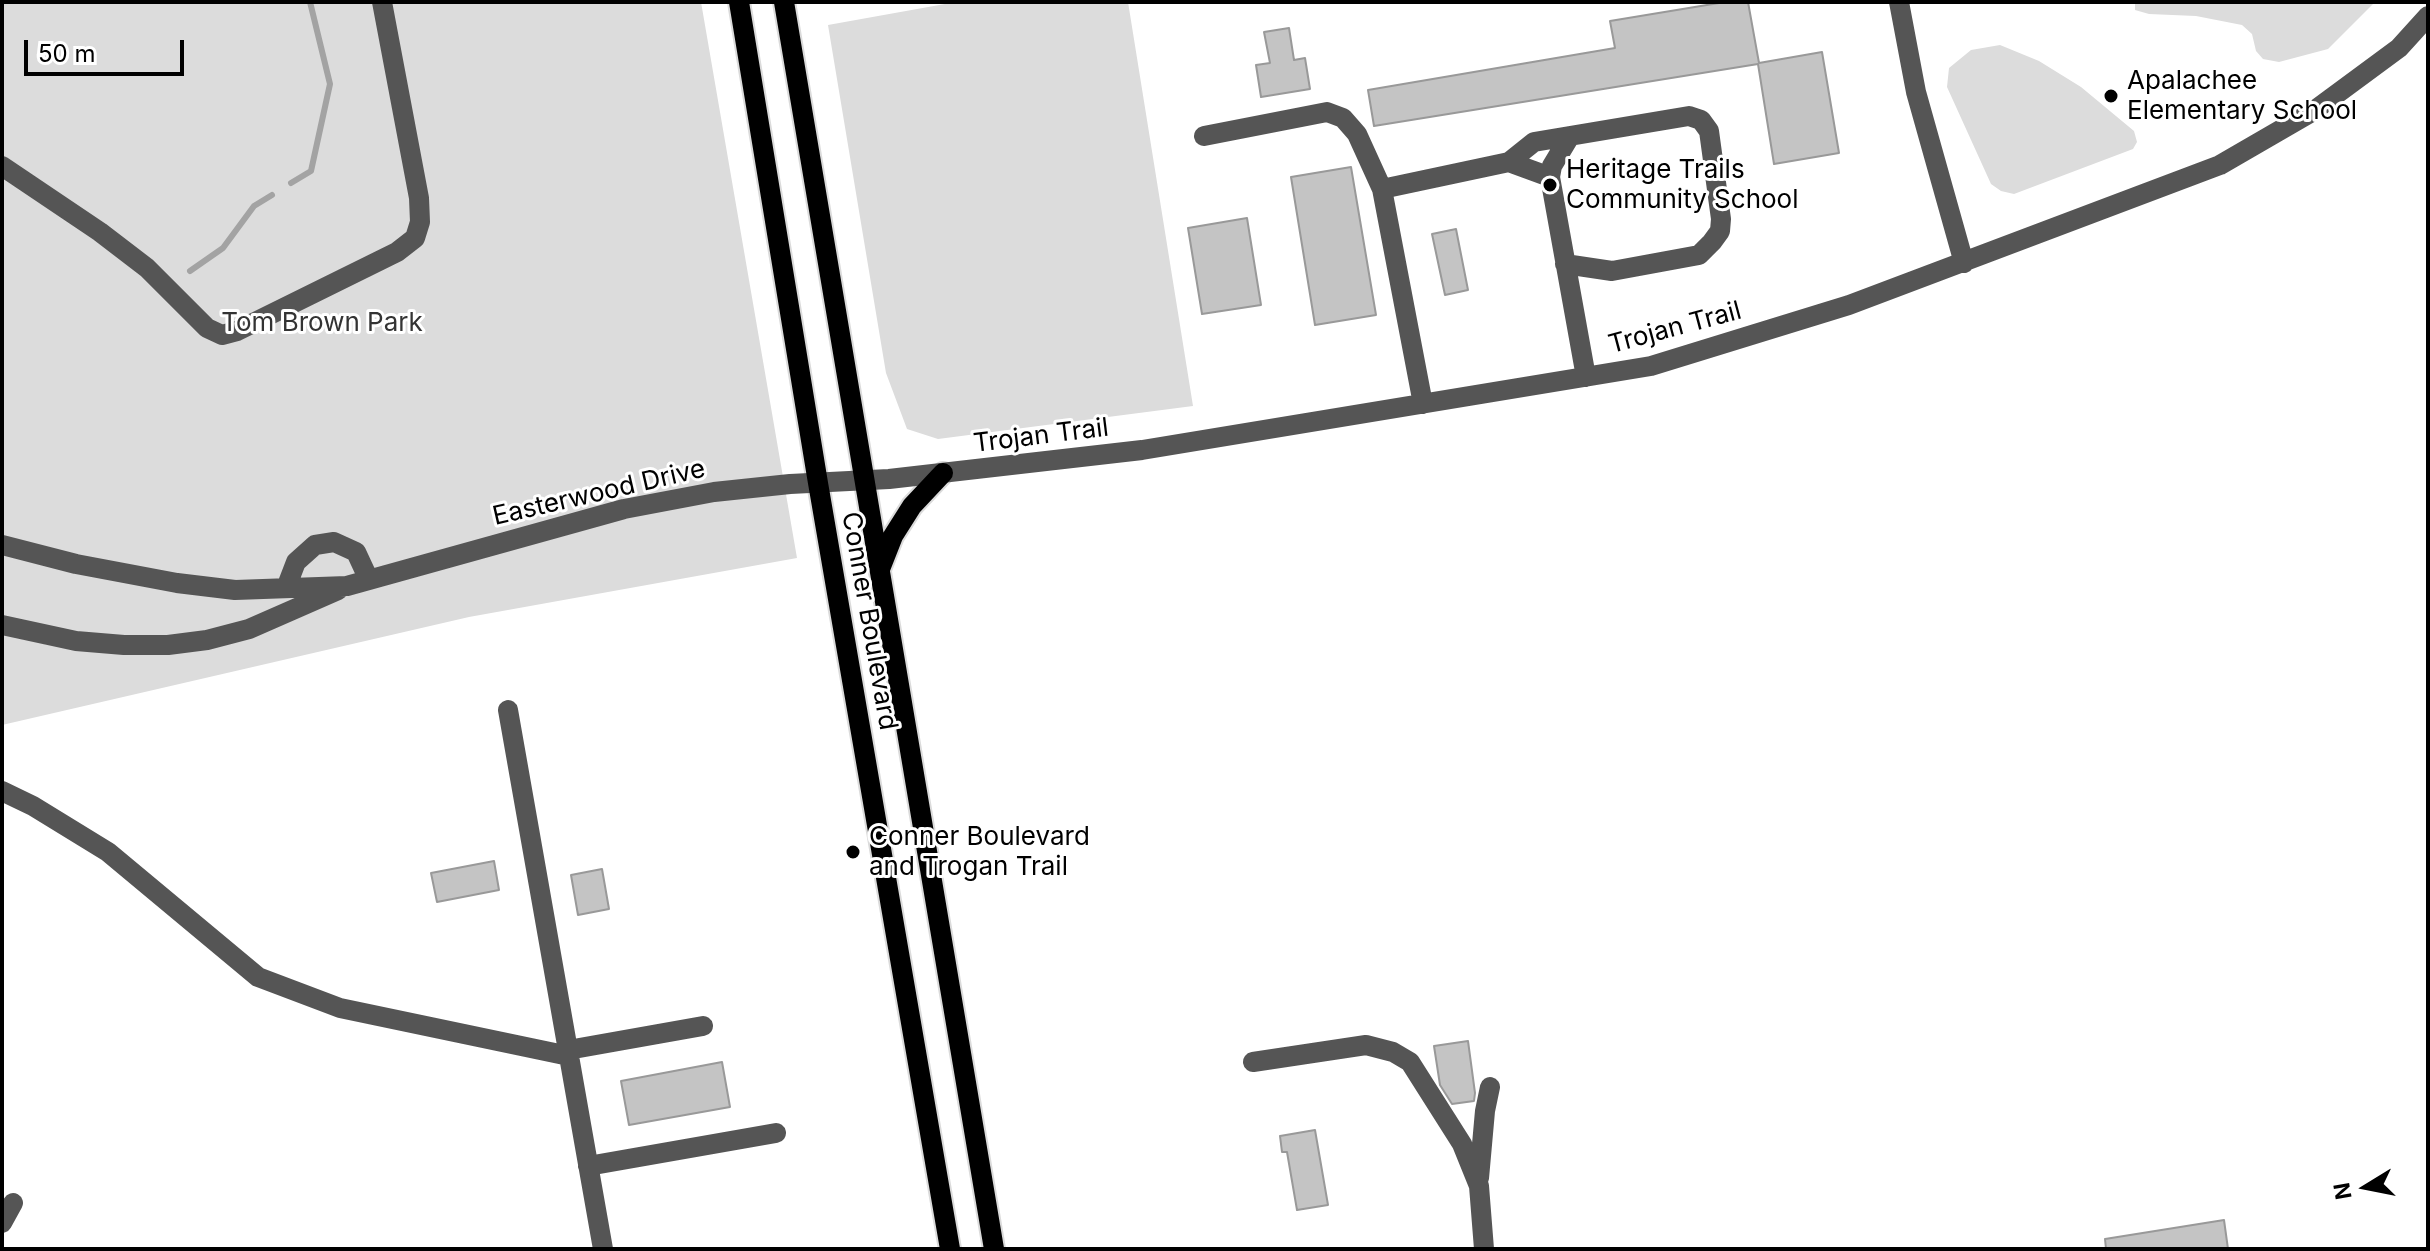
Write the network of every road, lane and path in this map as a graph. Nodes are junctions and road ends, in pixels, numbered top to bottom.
1 (382, 2) edge
2 (739, 2) edge
3 (784, 2) edge
4 (1899, 2) edge
5 (2428, 16) edge
6 (1204, 136) dead end
7 (1570, 136) junction
8 (1509, 162) junction
9 (2, 166) edge
10 (1550, 177) junction
11 (1382, 189) junction
12 (1964, 263) junction
13 (1565, 264) junction
14 (1586, 377) junction
15 (1423, 404) junction
16 (943, 473) junction
17 (865, 481) junction
18 (818, 483) junction
19 (2, 545) edge
20 (880, 569) junction
21 (369, 580) junction
22 (348, 586) junction
23 (286, 588) junction
24 (2, 625) edge
25 (508, 710) dead end
26 (2, 791) edge
27 (703, 1026) dead end
28 (568, 1053) junction
29 (1253, 1062) dead end
30 (1490, 1087) dead end
31 (776, 1133) dead end
32 (588, 1166) junction
33 (1479, 1186) junction
34 (13, 1203) dead end
35 (2, 1223) edge
36 (603, 1249) edge
37 (950, 1249) edge
38 (994, 1249) edge
39 (1484, 1249) edge

1 - 9 street
2 - 18 main road, Conner Boulevard
3 - 17 main road, Conner Boulevard
4 - 12 street
5 - 12 street, Trojan Trail
6 - 11 street
7 - 8 street
7 - 10 street
7 - 13 street
8 - 10 street
8 - 11 street
10 - 13 street
11 - 15 street
12 - 14 street, Trojan Trail
13 - 14 street
14 - 15 street, Trojan Trail
15 - 16 street, Trojan Trail
16 - 17 street, Trojan Trail
16 - 20 main road
17 - 18 street, Easterwood Drive
17 - 20 main road, Conner Boulevard
18 - 21 street, Easterwood Drive
18 - 37 main road, Conner Boulevard
19 - 23 street, Easterwood Drive
20 - 38 main road, Conner Boulevard
21 - 22 street, Easterwood Drive
21 - 23 street
22 - 23 street, Easterwood Drive
22 - 24 street, Easterwood Drive
25 - 28 street
26 - 28 street
27 - 28 street
28 - 32 street
29 - 33 street
30 - 33 street
31 - 32 street
32 - 36 street
33 - 39 street
34 - 35 street

